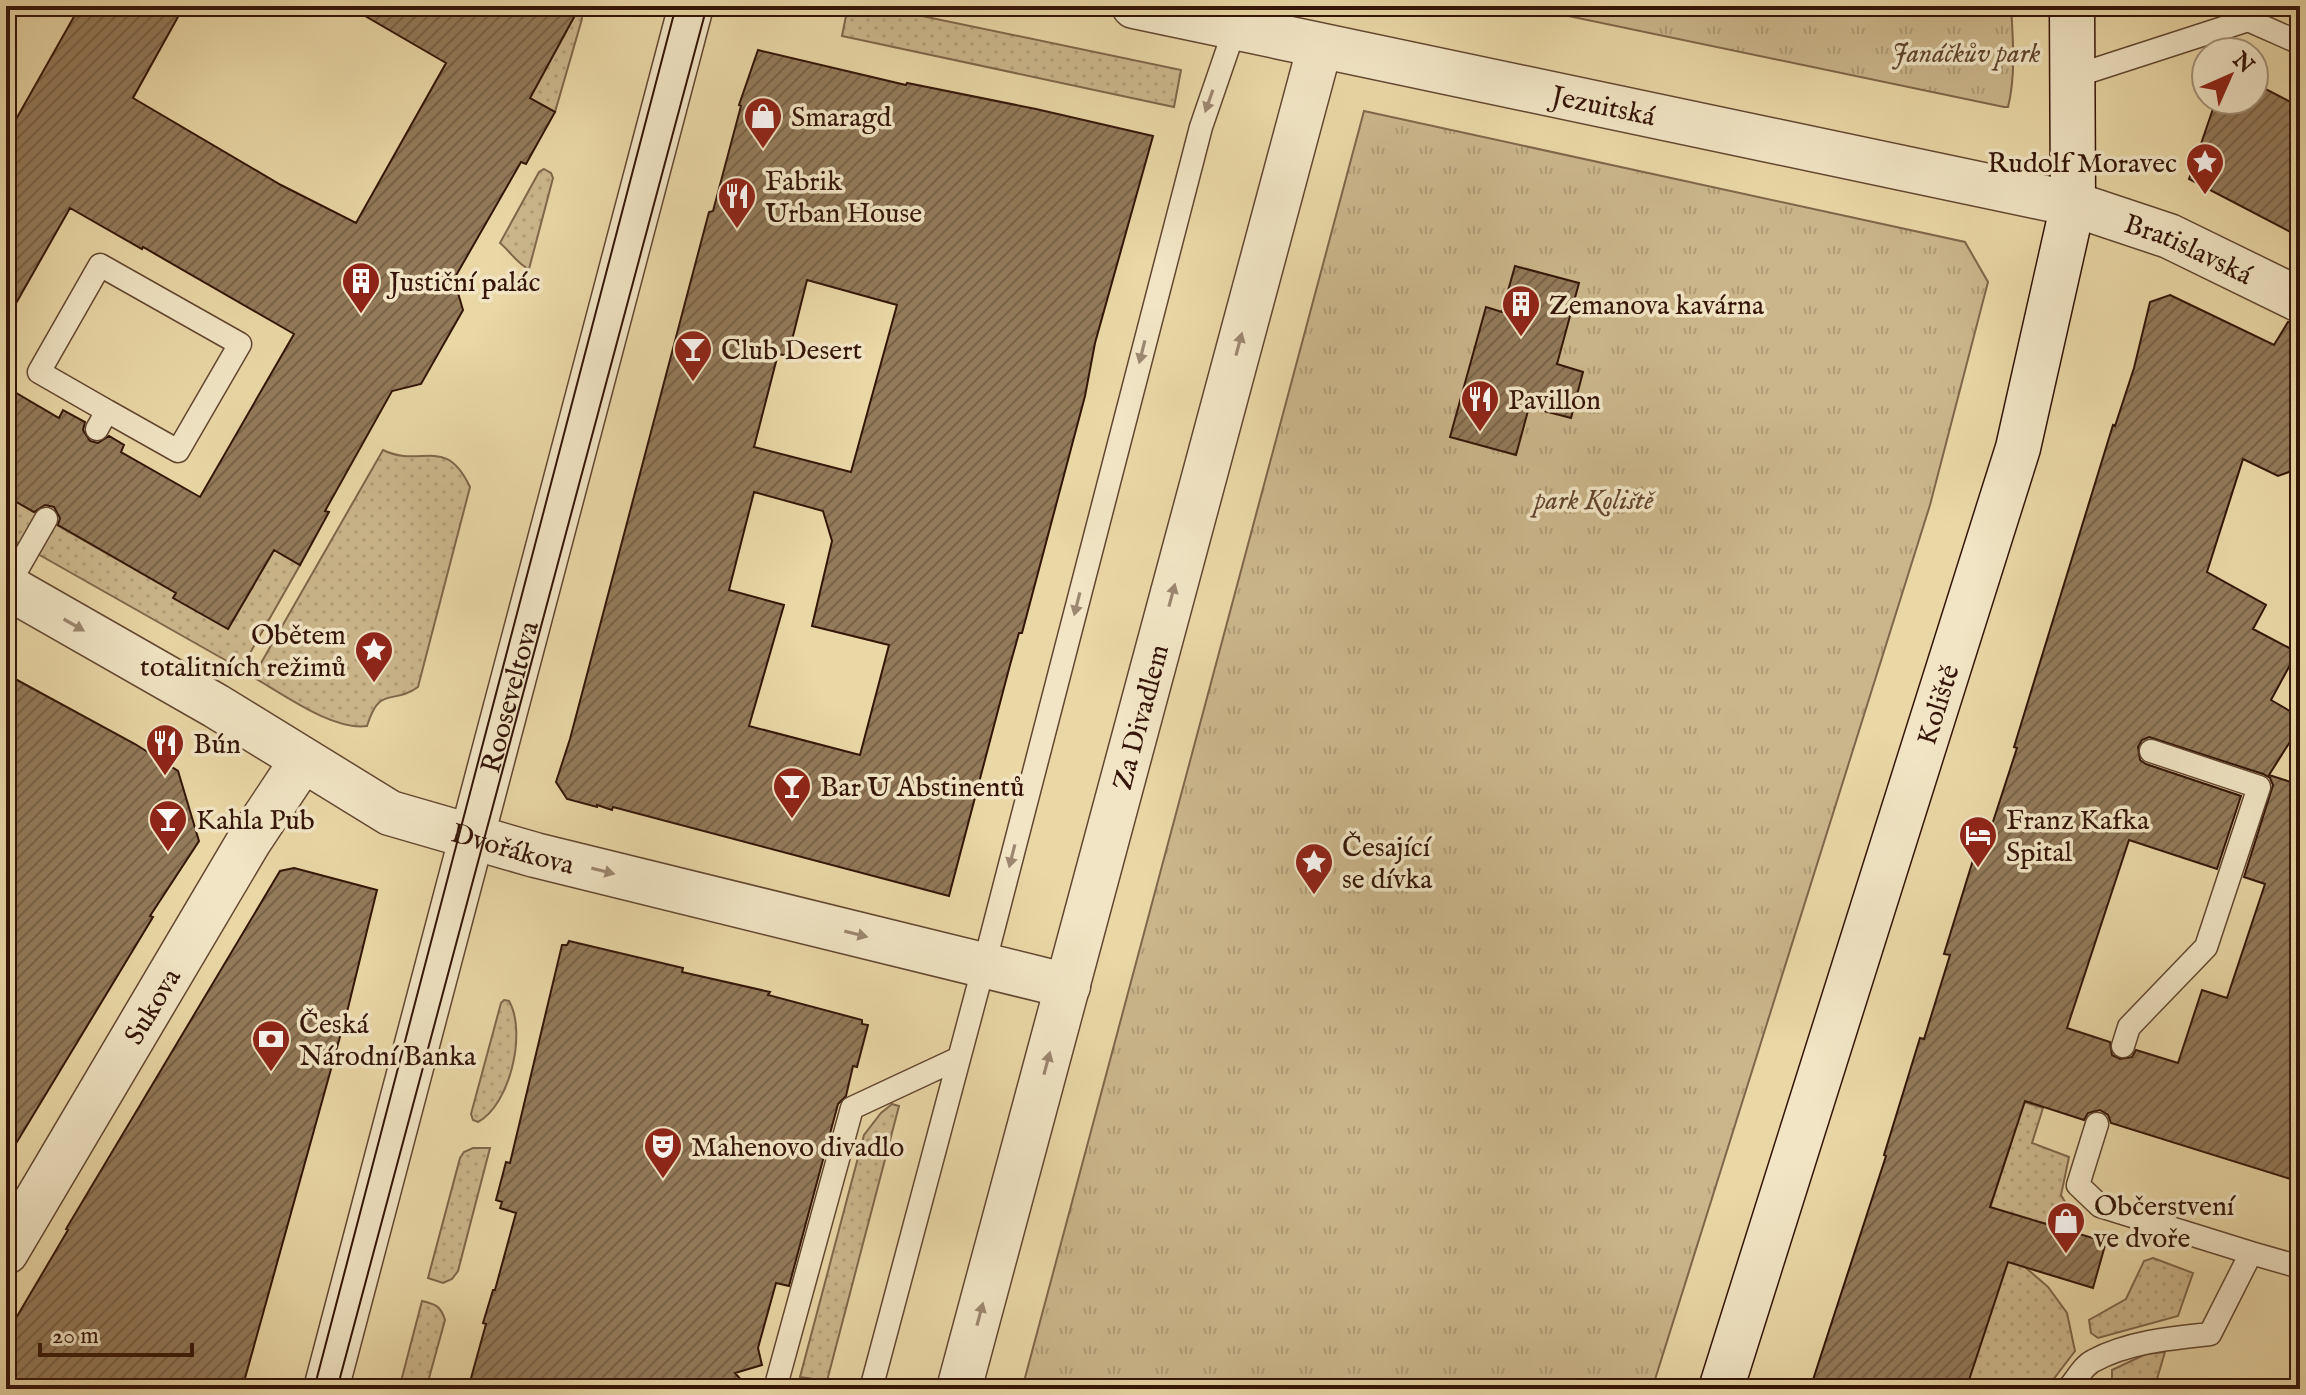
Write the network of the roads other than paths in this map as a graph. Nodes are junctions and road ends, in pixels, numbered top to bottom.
1 (691, 6) edge
2 (1134, 6) edge
3 (2072, 6) edge
4 (1235, 28) junction
5 (2300, 43) edge
6 (1320, 46) junction
7 (2072, 77) junction
8 (2073, 204) junction
9 (2300, 300) edge
10 (102, 420) joint
11 (46, 519) dead end
12 (6, 586) edge
13 (2151, 751) dead end
14 (302, 761) junction
15 (473, 838) junction
16 (984, 965) junction
17 (1068, 986) junction
18 (2123, 1046) dead end
19 (957, 1059) junction
20 (2097, 1124) dead end
21 (6, 1252) edge
22 (2251, 1253) junction
23 (2300, 1267) edge
24 (326, 1389) edge
25 (775, 1389) edge
26 (871, 1389) edge
27 (959, 1389) edge
28 (1721, 1389) edge
29 (2068, 1389) edge

1 - 15 street, Rooseveltova
2 - 4 street, Jezuitská
3 - 7 street, Koliště
4 - 6 street, Jezuitská
4 -> 16 lane
5 - 7 lane
6 - 8 street, Jezuitská
17 -> 6 street, Za Divadlem
7 - 8 street, Koliště
8 - 9 street, Bratislavská
8 - 28 street, Koliště
10 - 10 lane
11 - 12 lane
12 -> 14 street, Dvořákova
13 - 18 lane
14 - 15 street, Dvořákova
14 - 21 street, Sukova
15 -> 16 street, Dvořákova
15 - 24 street, Rooseveltova
16 - 17 street, Dvořákova
16 - 19 lane
27 -> 17 street, Za Divadlem
19 - 25 lane
19 - 26 lane
20 - 22 lane
22 - 23 lane
22 - 29 lane

